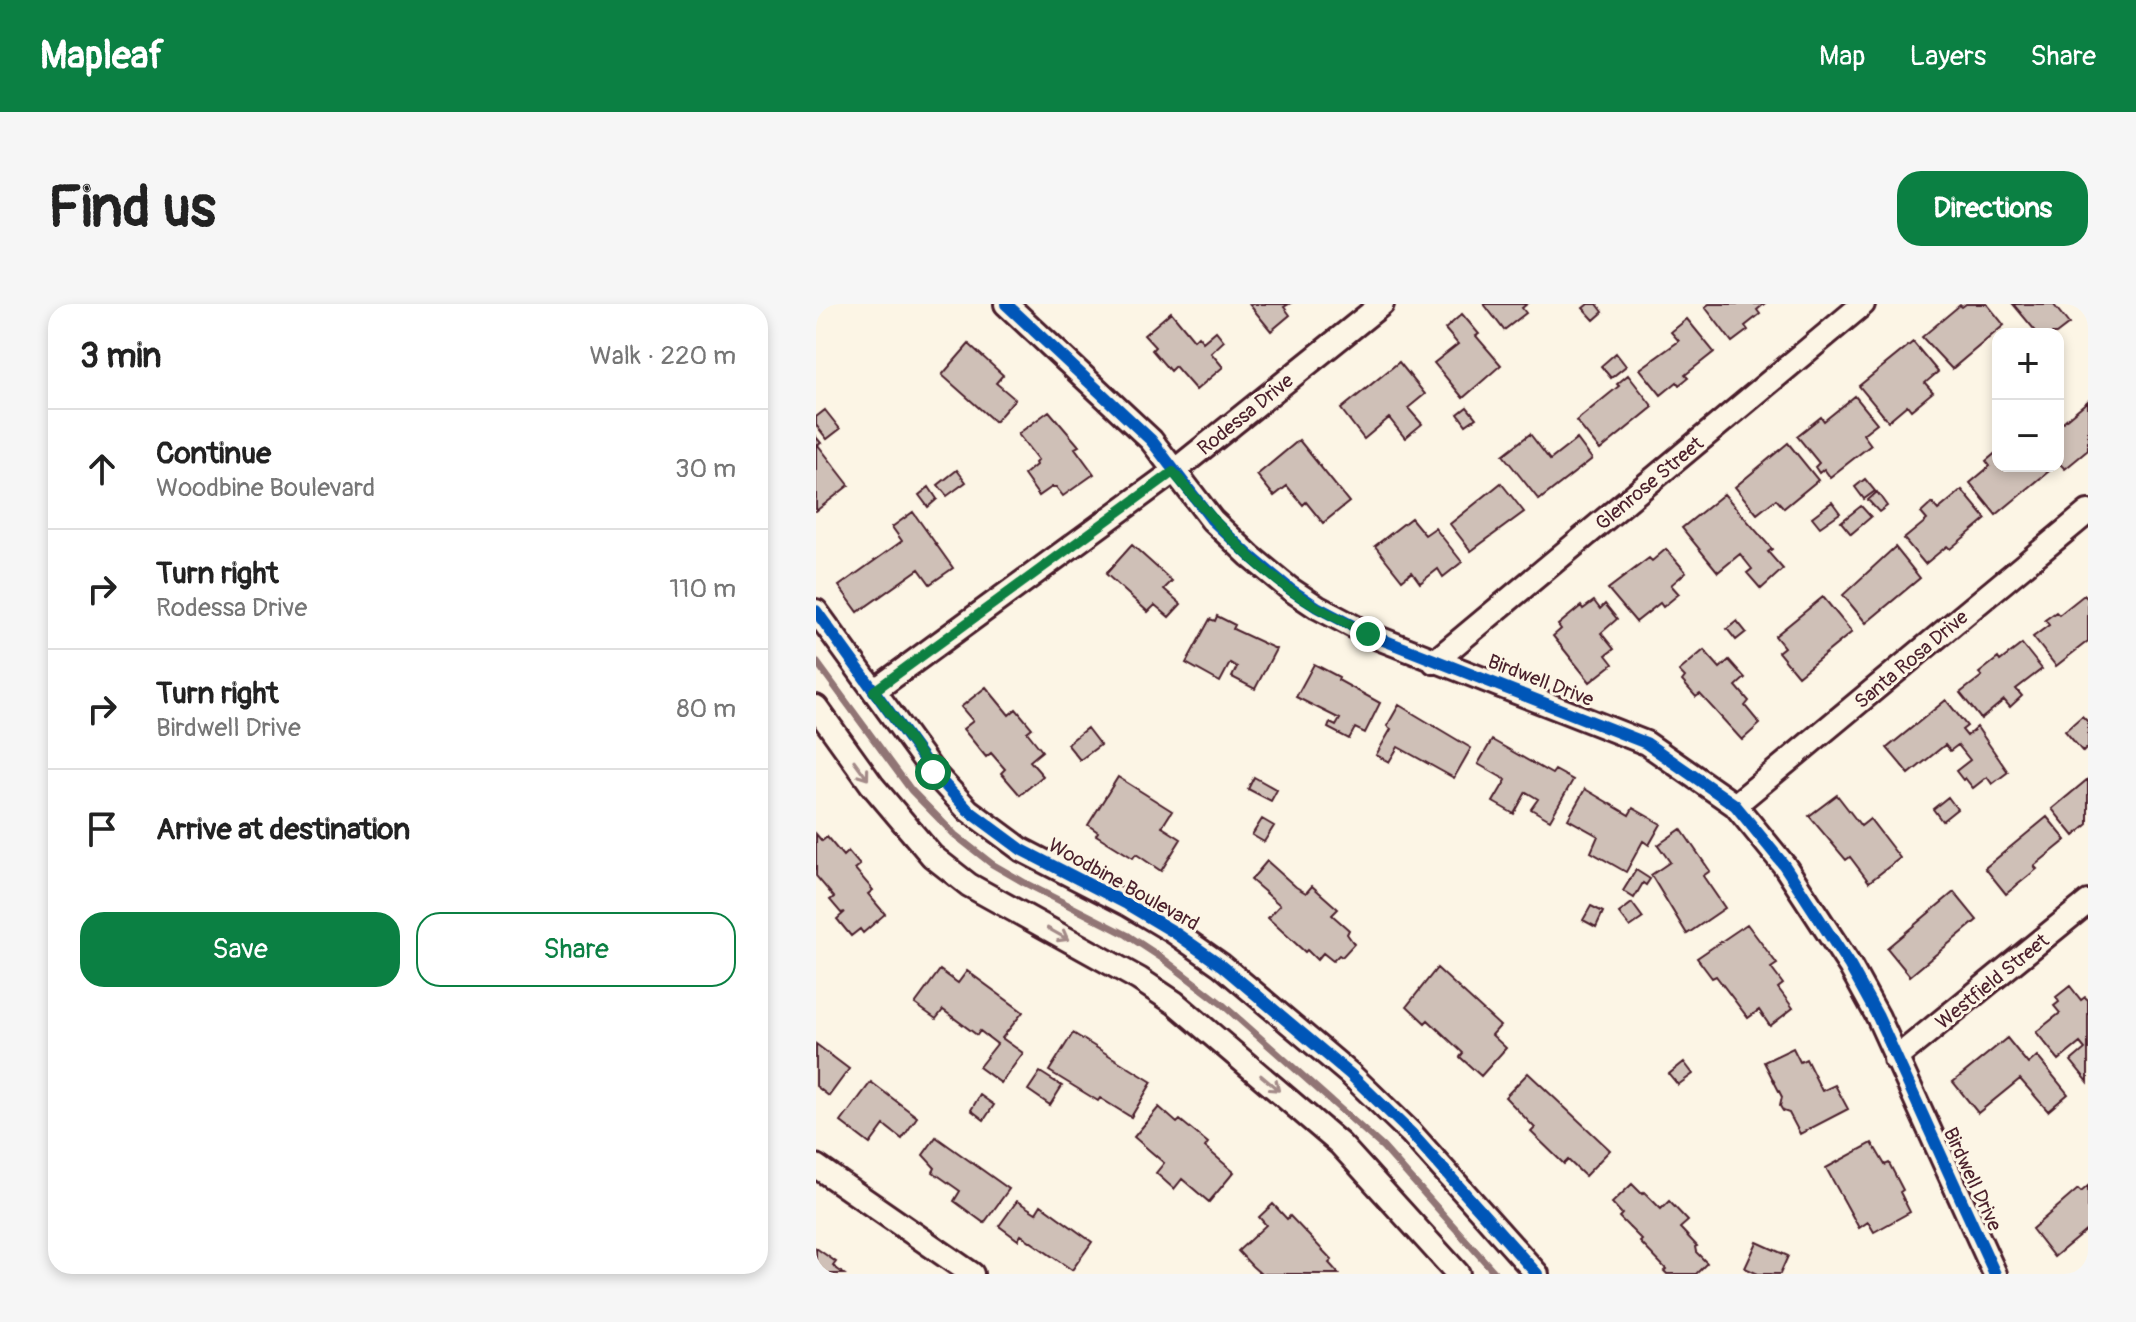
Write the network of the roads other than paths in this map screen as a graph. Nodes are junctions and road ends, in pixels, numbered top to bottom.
1 (1006, 304) edge
2 (1382, 304) edge
3 (1863, 304) edge
4 (1173, 472) junction
5 (2088, 512) edge
6 (816, 611) edge
7 (1434, 662) junction
8 (874, 691) junction
9 (816, 707) edge
10 (1735, 805) junction
11 (2088, 902) edge
12 (1895, 1059) junction
13 (816, 1166) edge
14 (972, 1274) edge
15 (1458, 1274) edge
16 (1537, 1274) edge
17 (1995, 1274) edge

1 - 4 street, Birdwell Drive
2 - 4 street, Rodessa Drive
3 - 7 street, Glenrose Street
4 - 7 street, Birdwell Drive
4 - 8 street, Rodessa Drive
5 - 10 street, Santa Rosa Drive
6 - 8 street, Woodbine Boulevard
7 - 10 street, Birdwell Drive
8 - 16 street, Woodbine Boulevard
9 -> 15 street
10 - 12 street, Birdwell Drive
11 - 12 street, Westfield Street
12 - 17 street, Birdwell Drive
13 - 14 street

